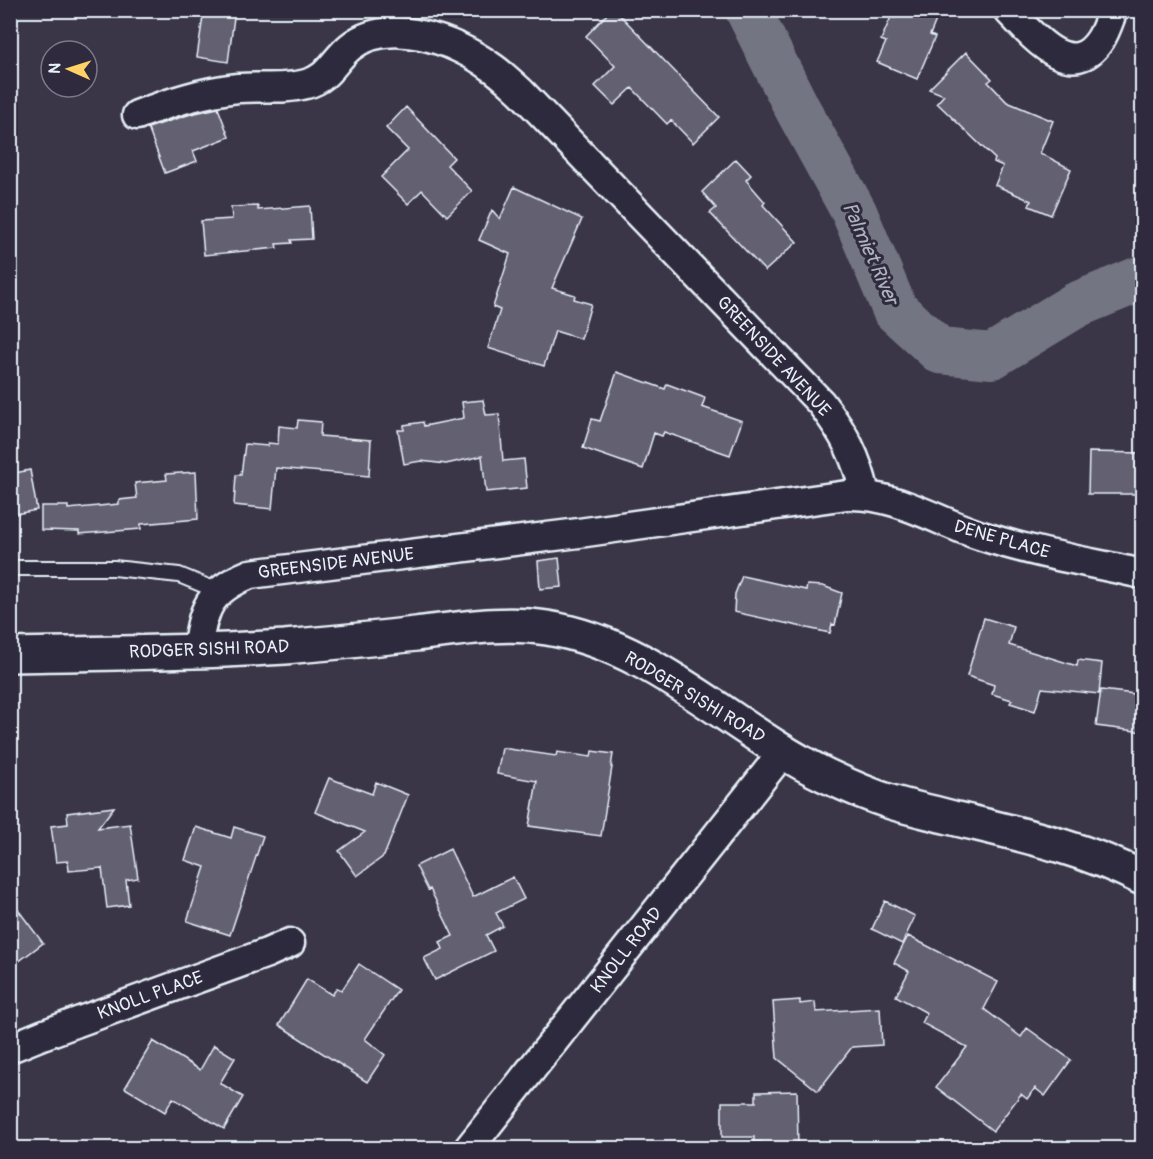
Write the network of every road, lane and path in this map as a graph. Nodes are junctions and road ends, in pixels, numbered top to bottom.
1 (1008, 10) edge
2 (1113, 10) edge
3 (137, 115) dead end
4 (864, 494) junction
5 (10, 568) edge
6 (1143, 574) edge
7 (218, 591) junction
8 (197, 651) junction
9 (10, 655) edge
10 (783, 752) junction
11 (1143, 878) edge
12 (290, 943) dead end
13 (10, 1048) edge
14 (469, 1149) edge

1 - 2 street
3 - 4 street, GREENSIDE AVENUE
4 - 6 street, DENE PLACE
4 - 7 street, GREENSIDE AVENUE
5 - 7 lane
7 - 8 street
8 - 9 main road, RODGER SISHI ROAD
8 - 10 main road, RODGER SISHI ROAD
10 - 11 main road, RODGER SISHI ROAD
10 - 14 street, KNOLL ROAD
12 - 13 street, KNOLL PLACE

